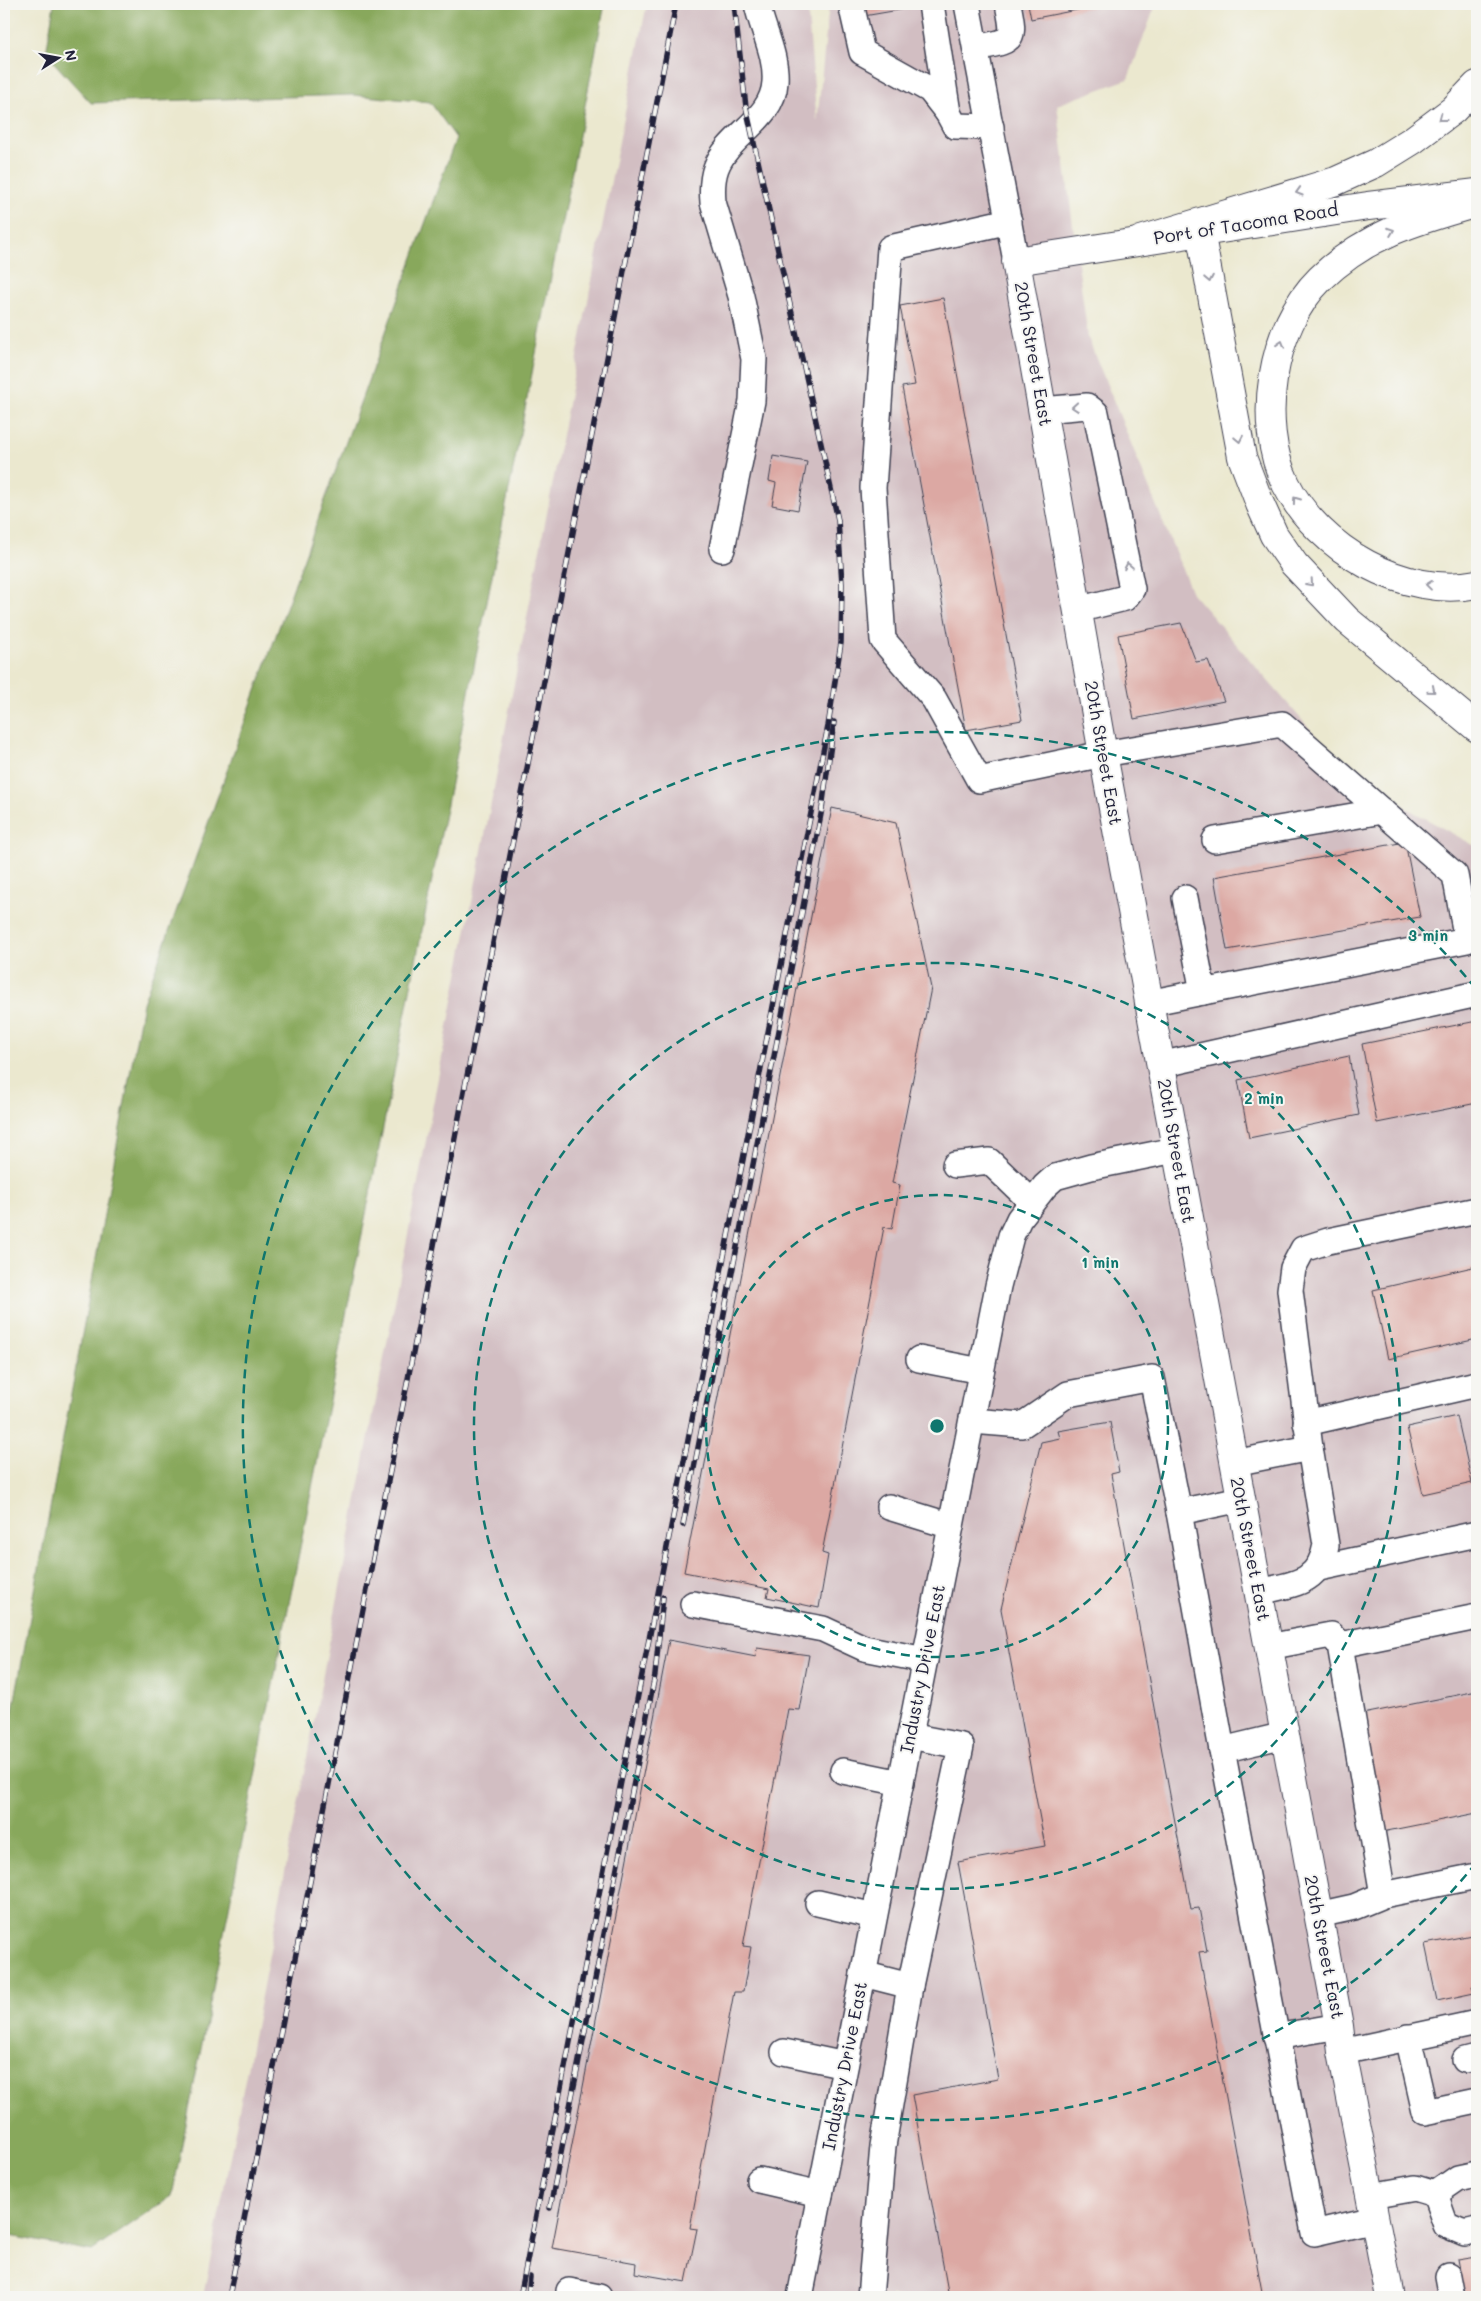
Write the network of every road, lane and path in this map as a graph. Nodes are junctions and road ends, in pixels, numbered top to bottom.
1 (758, 4) edge
2 (851, 4) edge
3 (931, 4) edge
4 (968, 4) edge
5 (1008, 4) edge
6 (976, 48) junction
7 (1477, 85) edge
8 (948, 113) junction
9 (991, 127) junction
10 (1477, 193) edge
11 (1477, 203) edge
12 (1009, 221) junction
13 (1200, 231) junction
14 (1141, 240) junction
15 (1016, 261) junction
16 (1042, 410) junction
17 (722, 549) dead end
18 (1477, 584) edge
19 (1077, 610) junction
20 (1477, 728) edge
21 (1103, 754) junction
22 (1382, 811) junction
23 (1215, 840) dead end
24 (1185, 898) dead end
25 (1203, 992) junction
26 (1477, 994) edge
27 (1148, 1003) junction
28 (1160, 1064) junction
29 (1176, 1150) junction
30 (955, 1165) dead end
31 (1032, 1202) junction
32 (1477, 1210) edge
33 (919, 1359) dead end
34 (981, 1370) junction
35 (1477, 1384) edge
36 (972, 1421) junction
37 (1306, 1423) junction
38 (1310, 1448) junction
39 (1234, 1463) junction
40 (1241, 1499) junction
41 (889, 1507) dead end
42 (1179, 1512) junction
43 (951, 1526) junction
44 (1477, 1534) edge
45 (1319, 1568) junction
46 (1258, 1592) junction
47 (692, 1604) dead end
48 (1477, 1617) edge
49 (1340, 1645) junction
50 (1268, 1647) junction
51 (925, 1660) junction
52 (1284, 1735) junction
53 (910, 1736) junction
54 (1222, 1750) junction
55 (843, 1771) dead end
56 (901, 1783) junction
57 (1477, 1876) edge
58 (1383, 1895) junction
59 (818, 1903) dead end
60 (1318, 1915) junction
61 (874, 1916) junction
62 (863, 1974) junction
63 (910, 1986) junction
64 (1477, 2023) edge
65 (1276, 2037) junction
66 (1408, 2037) junction
67 (1340, 2039) junction
68 (784, 2052) dead end
69 (845, 2065) junction
70 (1477, 2101) edge
71 (1477, 2174) edge
72 (759, 2180) dead end
73 (820, 2194) junction
74 (1435, 2194) junction
75 (1373, 2208) junction
76 (1477, 2230) edge
77 (569, 2292) dead end
78 (599, 2297) edge
79 (800, 2297) edge
80 (870, 2297) edge
81 (1390, 2297) edge

1 - 17 street
2 - 8 street
3 - 8 street
4 - 6 street, 20th Street East
5 - 6 street
6 - 9 street, 20th Street East
7 -> 14 main road
8 - 9 street
9 - 12 street, 20th Street East
10 - 13 main road, Port of Tacoma Road
18 -> 11 main road
12 - 15 street, 20th Street East
12 - 21 street
13 - 14 main road, Port of Tacoma Road
13 -> 20 main road
14 - 15 main road, Port of Tacoma Road
15 - 16 main road, 20th Street East
16 - 19 main road, 20th Street East
19 -> 16 street
19 - 21 main road, 20th Street East
21 - 22 street
21 - 27 main road, 20th Street East
22 - 23 street
22 - 25 street
24 - 25 street
25 - 27 street
26 - 28 street
27 - 28 main road, 20th Street East
28 - 29 main road, 20th Street East
29 - 31 street, Industry Drive East
29 - 39 main road, 20th Street East
30 - 31 street
31 - 34 street, Industry Drive East
32 - 37 street
33 - 34 street
34 - 36 street, Industry Drive East
35 - 37 street
36 - 42 street
36 - 43 street, Industry Drive East
37 - 38 street
38 - 39 street
38 - 45 street
39 - 40 main road, 20th Street East
40 - 42 street
40 - 46 main road, 20th Street East
41 - 43 street
42 - 54 street
43 - 51 street, Industry Drive East
44 - 45 street
45 - 46 street
46 - 50 main road, 20th Street East
47 - 51 street
48 - 49 street
49 - 50 street
49 - 58 street
50 - 52 main road, 20th Street East
51 - 53 street, Industry Drive East
52 - 54 street
52 - 60 main road, 20th Street East
53 - 56 street, Industry Drive East
53 - 63 street
54 - 65 street
55 - 56 street
56 - 61 street, Industry Drive East
57 - 58 street
58 - 60 street
59 - 61 street
60 - 67 main road, 20th Street East
61 - 62 street, Industry Drive East
62 - 63 street
62 - 69 street, Industry Drive East
63 - 80 street
64 - 66 street
65 - 67 street
65 - 75 street
66 - 67 street
66 - 70 street
67 - 75 main road, 20th Street East
68 - 69 street
69 - 73 street, Industry Drive East
71 - 74 street
72 - 73 street
73 - 79 street, Industry Drive East
74 - 75 street
74 - 76 street
75 - 81 main road, 20th Street East
77 - 78 street

